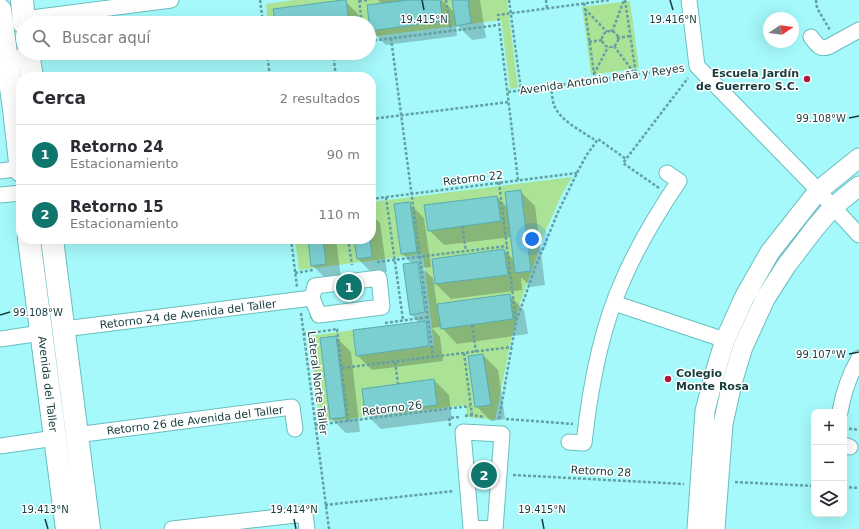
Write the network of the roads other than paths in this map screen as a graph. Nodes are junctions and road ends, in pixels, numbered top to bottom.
1 (171, 0) edge
2 (689, 0) edge
3 (23, 14) edge
4 (1, 19) edge
5 (859, 30) edge
6 (811, 37) road end
7 (29, 60) edge
8 (31, 72) edge
9 (16, 131) edge
10 (859, 158) edge
11 (16, 169) edge
12 (0, 171) edge
13 (667, 172) dead end
14 (859, 186) edge
15 (818, 191) junction
16 (16, 193) edge
17 (0, 195) edge
18 (833, 207) junction
19 (859, 235) edge
20 (30, 244) edge
21 (53, 244) edge
22 (306, 299) road end
23 (614, 303) junction
24 (64, 329) junction
25 (41, 333) junction
26 (0, 339) edge
27 (725, 340) junction
28 (859, 358) edge
29 (840, 409) edge
30 (295, 430) dead end
31 (76, 435) junction
32 (55, 438) junction
33 (569, 442) dead end
34 (0, 446) edge
35 (712, 449) junction
36 (67, 529) edge
37 (89, 529) edge
38 (172, 529) edge
39 (307, 529) edge
40 (494, 529) edge
41 (697, 529) edge
42 (715, 529) edge

1 - 3 street
2 - 15 street
4 - 9 main road
5 - 6 street
7 - 8 main road
10 - 15 street
11 - 12 street
13 - 23 street
14 - 18 street
15 - 18 street
15 - 27 street
16 - 17 street
18 - 19 street
18 - 35 street
20 - 25 main road, Avenida del Taller
21 - 24 main road, Avenida del Taller
22 - 24 street, Retorno 24 de Avenida del Taller
23 - 27 street
23 - 33 street
24 - 31 main road, Avenida del Taller
25 - 26 street
25 - 32 main road, Avenida del Taller
27 - 35 street
28 - 29 street
30 - 31 street, Retorno 26 de Avenida del Taller
31 - 37 main road, Avenida del Taller
32 - 34 street
32 - 36 main road, Avenida del Taller
35 - 41 street
35 - 42 street
38 - 39 street
40 - 40 street

